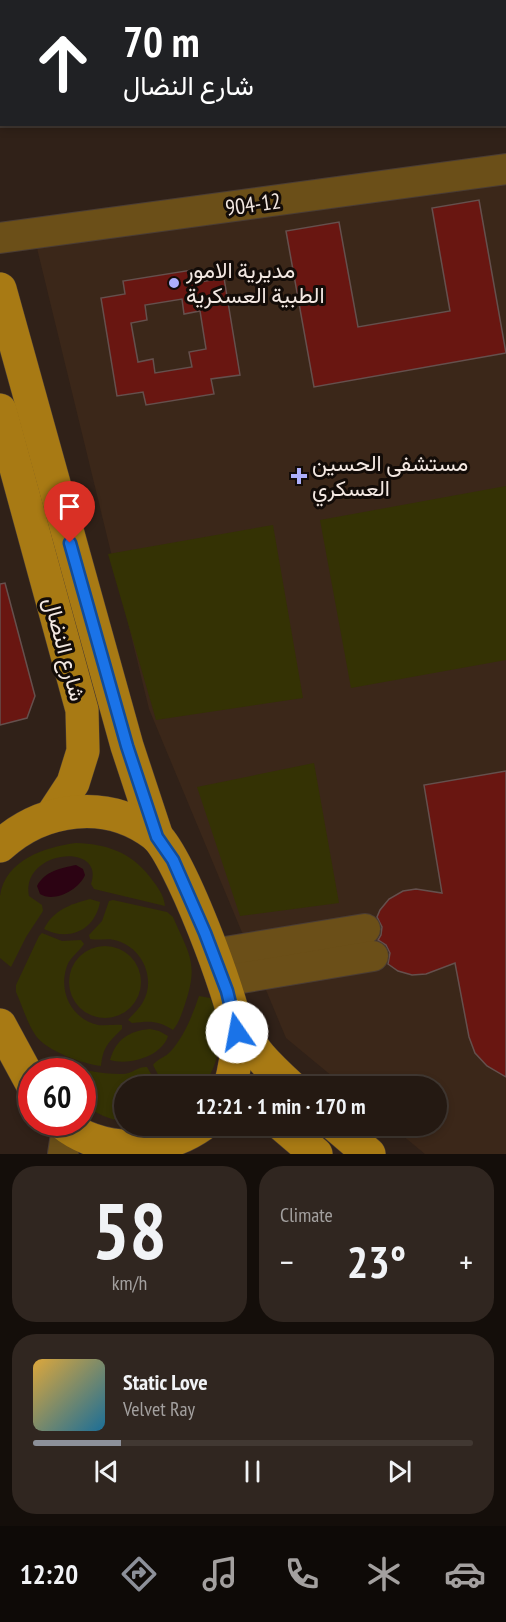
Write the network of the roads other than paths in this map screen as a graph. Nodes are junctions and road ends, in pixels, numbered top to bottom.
1 (506, 170) edge
2 (0, 238) edge
3 (0, 289) edge
4 (0, 410) edge
5 (52, 815) junction
6 (157, 837) junction
7 (4, 838) edge
8 (369, 943) dead end
9 (218, 968) junction
10 (235, 1020) junction
11 (0, 1025) edge
12 (18, 1058) edge
13 (233, 1076) edge
14 (279, 1076) edge
15 (187, 1136) edge
16 (295, 1136) edge
17 (348, 1136) edge
18 (71, 1139) edge
19 (139, 1152) edge
20 (316, 1154) edge
21 (369, 1154) edge

1 - 2 street, 904-12
3 - 6 main road, شارع النضال
4 - 5 main road, شارع النضال
5 - 6 main road
5 - 7 main road
6 - 9 main road
8 - 9 street
9 - 10 main road
10 - 13 main road
10 - 14 main road
11 - 12 main road
15 - 19 main road
16 - 20 main road
17 - 21 main road
18 - 19 main road

